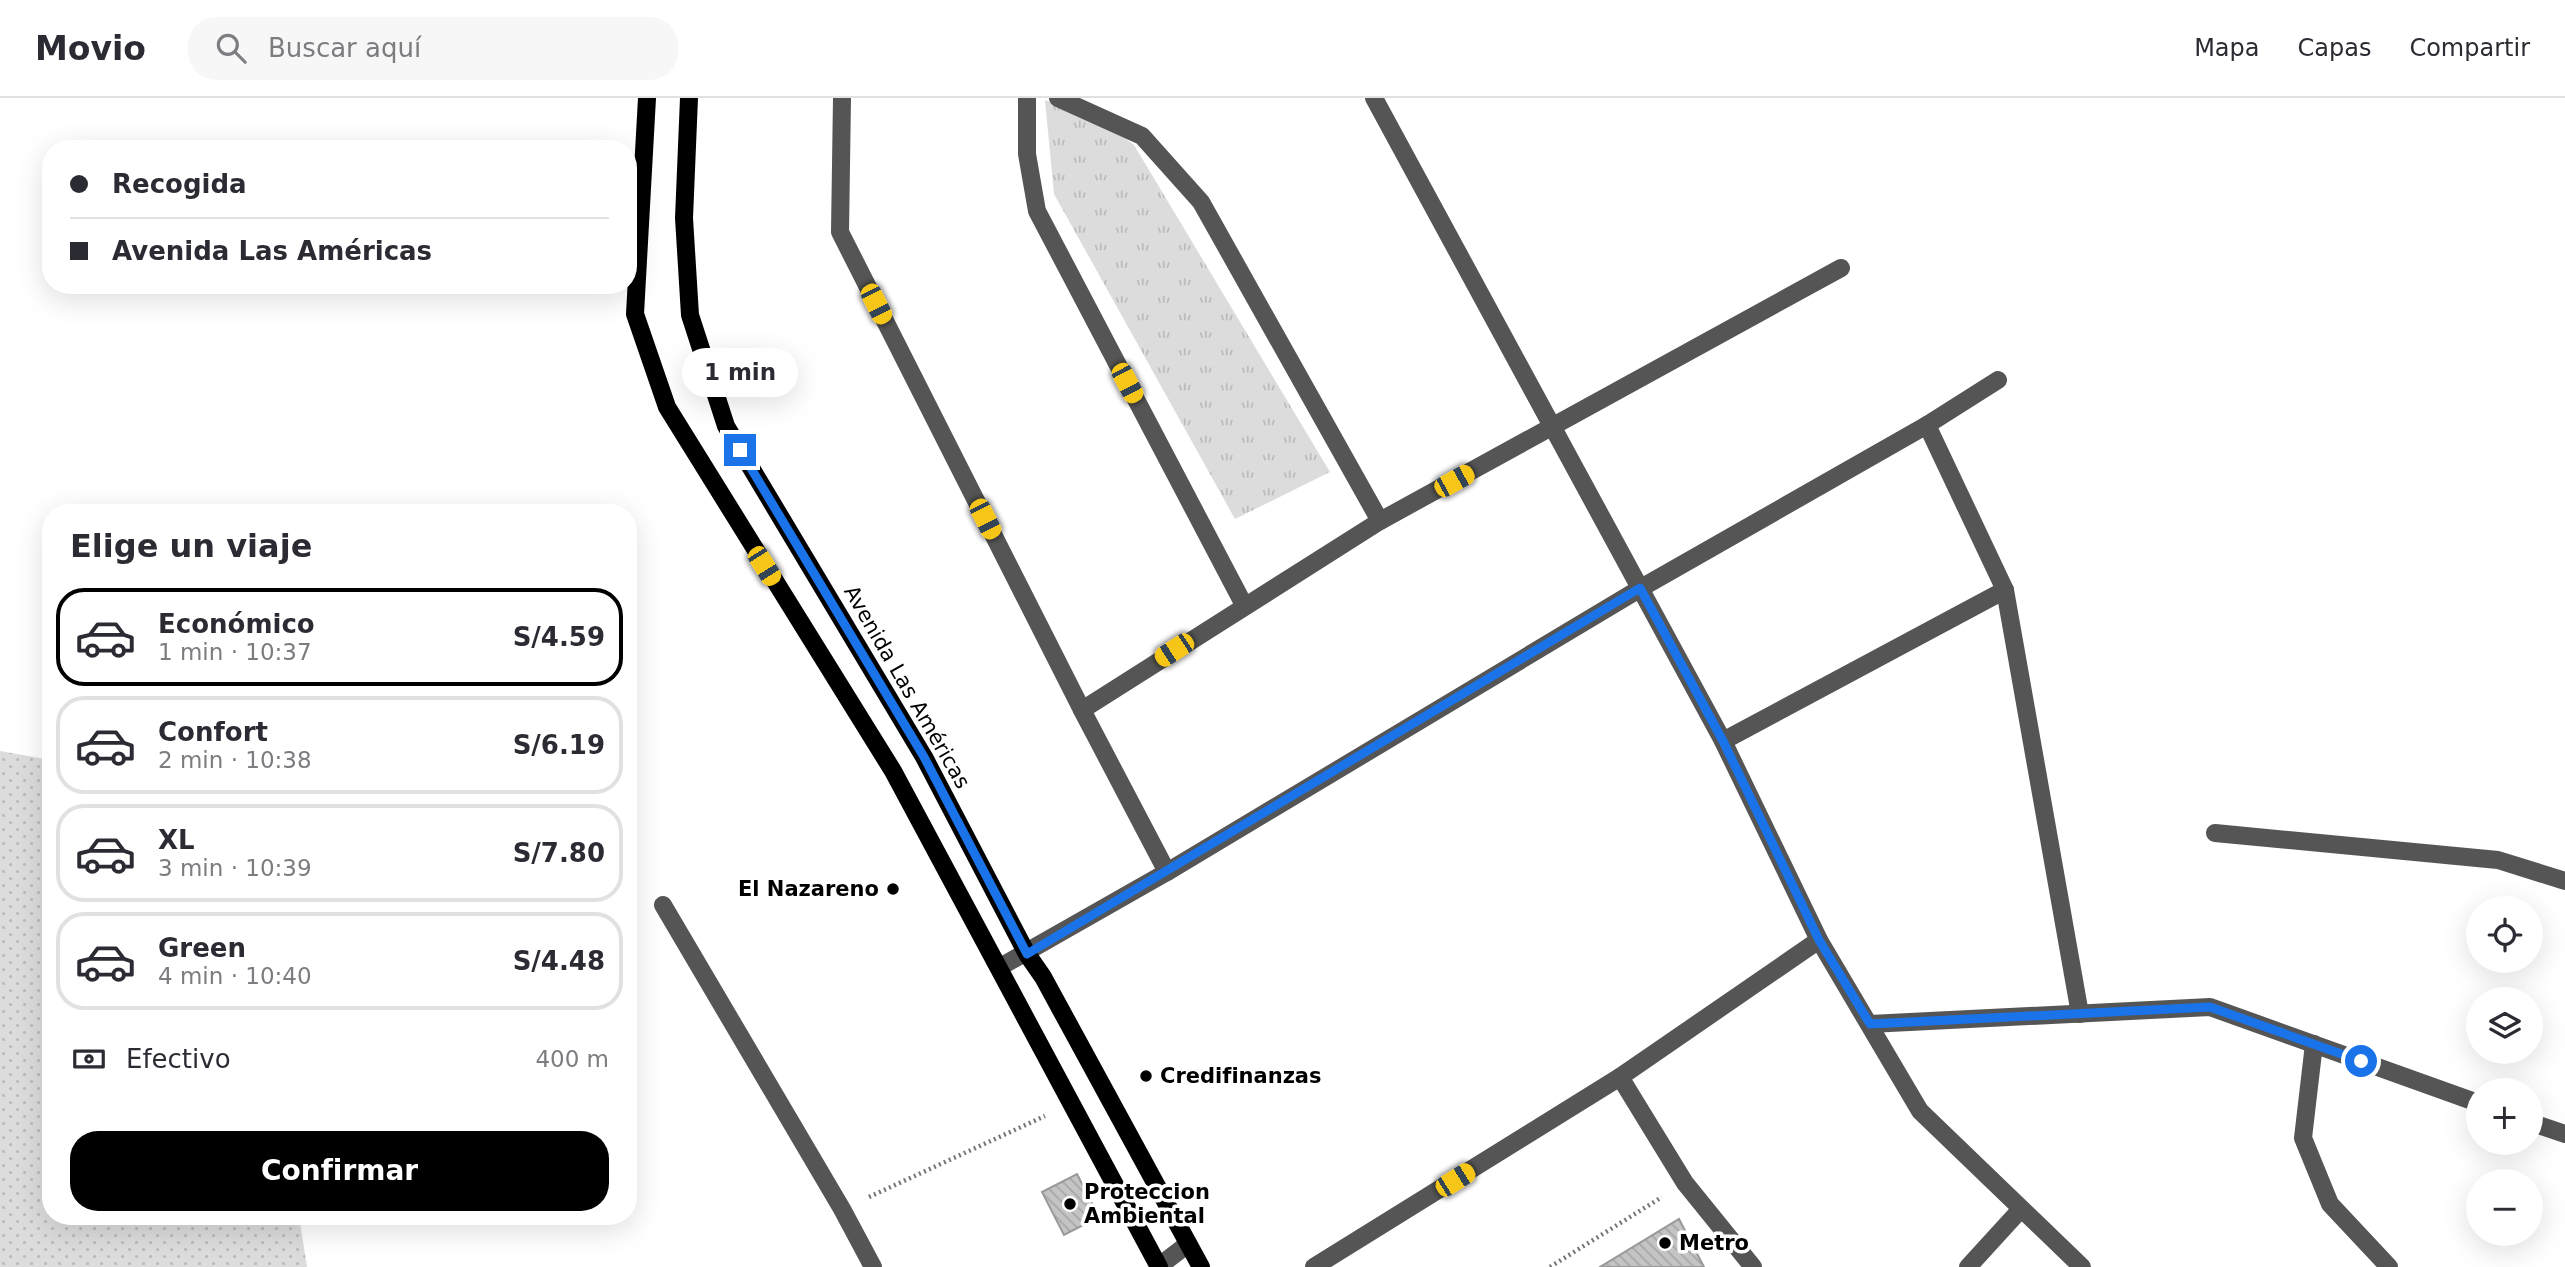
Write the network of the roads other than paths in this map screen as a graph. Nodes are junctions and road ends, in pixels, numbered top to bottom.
1 (648, 98) edge
2 (689, 98) edge
3 (842, 98) edge
4 (1027, 98) edge
5 (1058, 98) edge
6 (1374, 98) edge
7 (1841, 268) dead end
8 (637, 281) edge
9 (636, 294) edge
10 (1998, 380) dead end
11 (1927, 425) junction
12 (1551, 427) junction
13 (1380, 521) junction
14 (1640, 588) junction
15 (2006, 590) junction
16 (1244, 605) junction
17 (1082, 710) junction
18 (1723, 741) junction
19 (2215, 833) dead end
20 (1167, 872) junction
21 (2565, 881) edge
22 (663, 905) dead end
23 (1819, 940) junction
24 (1027, 954) junction
25 (1000, 967) junction
26 (2080, 1014) junction
27 (1870, 1024) junction
28 (2314, 1044) junction
29 (1620, 1077) junction
30 (2466, 1099) edge
31 (2543, 1127) edge
32 (2565, 1135) edge
33 (2021, 1209) junction
34 (1188, 1244) junction
35 (2387, 1266) edge
36 (873, 1267) edge
37 (1158, 1267) edge
38 (1201, 1267) edge
39 (1314, 1267) edge
40 (1753, 1267) edge
41 (1968, 1267) edge
42 (2082, 1267) edge

1 - 8 main road
2 - 24 main road, Avenida Las Américas
3 - 17 street
4 - 16 street
5 - 13 street
6 - 12 street
7 - 12 street
9 - 25 main road
10 - 11 street
11 - 14 street
11 - 15 street
12 - 13 street
12 - 14 street
13 - 16 street
14 - 18 street
14 - 20 street
15 - 18 street
15 - 26 street
16 - 17 street
17 - 20 street
18 - 23 street
19 - 21 street
20 - 24 street
22 - 36 street
23 - 27 street
23 - 29 street
24 - 25 street
24 - 34 main road, Avenida Las Américas
25 - 37 main road
26 - 27 street
26 - 28 street
27 - 33 street
28 - 30 street
28 - 35 street
29 - 39 street
29 - 40 street
31 - 32 street
33 - 41 street
33 - 42 street
34 - 37 street
34 - 38 main road, Avenida Las Américas

